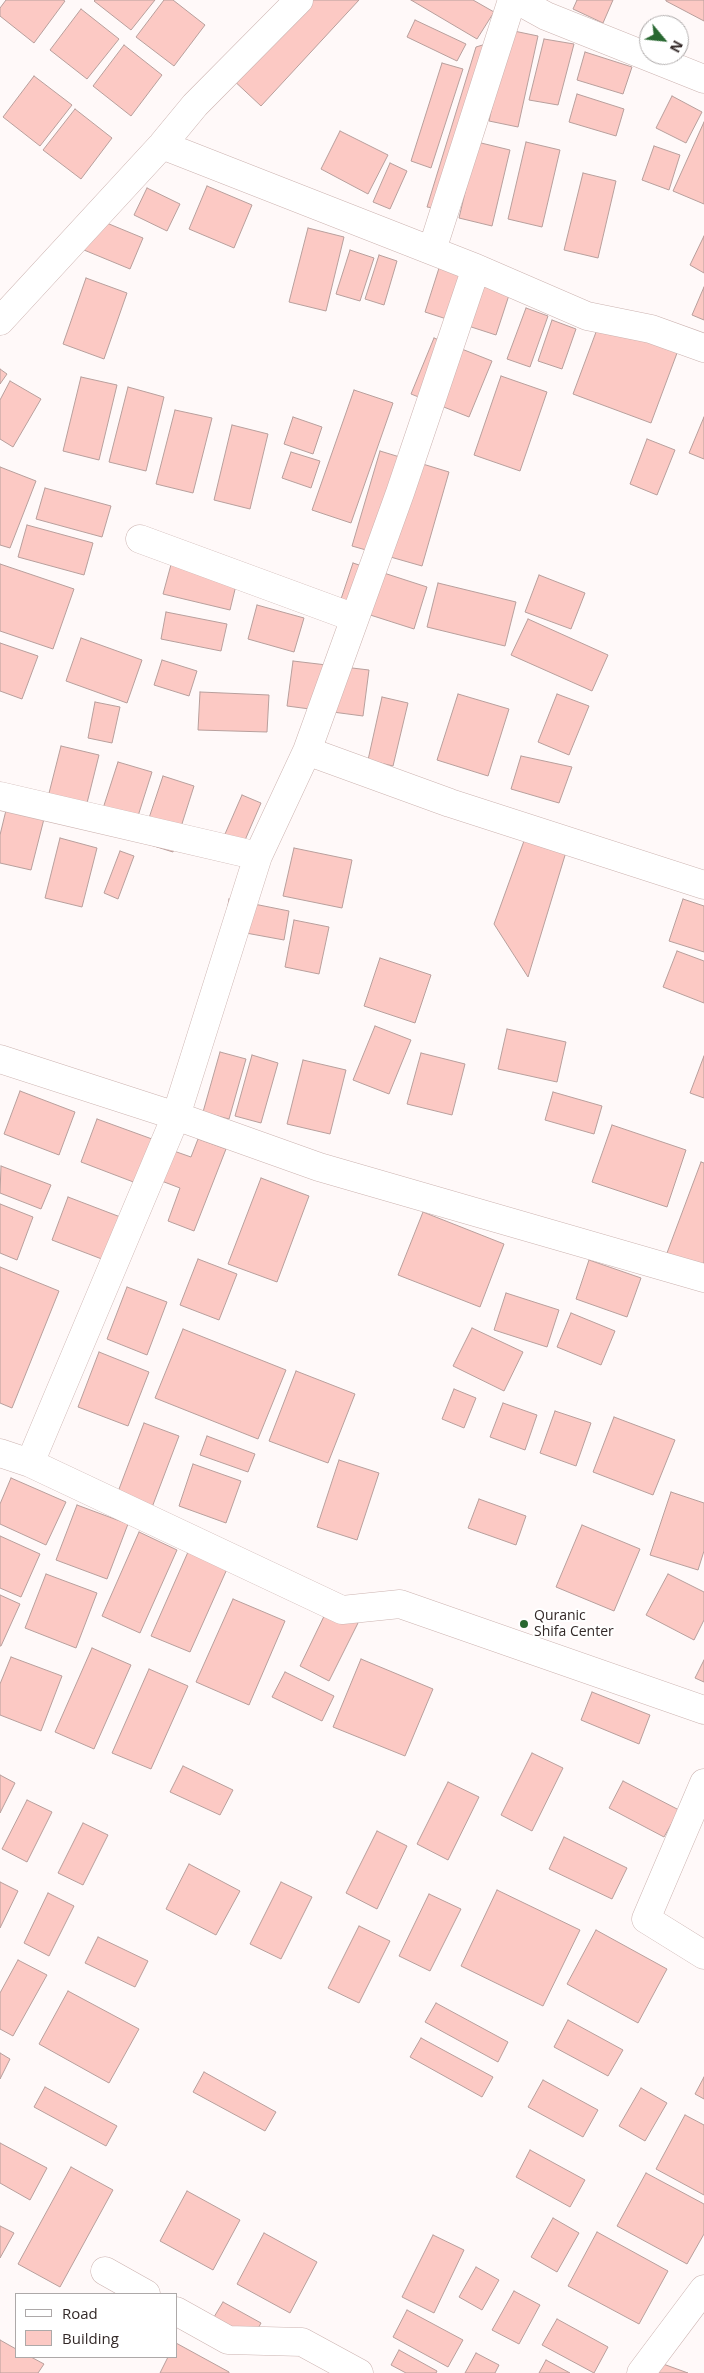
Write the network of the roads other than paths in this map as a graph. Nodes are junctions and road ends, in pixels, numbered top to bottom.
1 (299, 0) edge
2 (512, 0) edge
3 (517, 0) edge
4 (704, 79) edge
5 (162, 145) junction
6 (432, 250) junction
7 (476, 268) junction
8 (0, 321) edge
9 (704, 348) edge
10 (140, 539) dead end
11 (355, 618) junction
12 (307, 751) junction
13 (0, 796) edge
14 (258, 856) junction
15 (704, 884) edge
16 (0, 1059) edge
17 (176, 1116) junction
18 (704, 1278) edge
19 (0, 1453) edge
20 (30, 1463) junction
21 (704, 1710) edge
22 (704, 1783) edge
23 (704, 1955) edge
24 (105, 2271) dead end
25 (704, 2289) edge
26 (144, 2293) edge
27 (178, 2312) edge
28 (360, 2373) edge
29 (641, 2373) edge

1 - 5 street
2 - 6 street
3 - 4 street
5 - 6 street
5 - 8 street
6 - 7 street
7 - 9 street
7 - 11 street
10 - 11 street
11 - 12 street
12 - 14 street
12 - 15 street
13 - 14 street
14 - 17 street
16 - 17 street
17 - 18 street
17 - 20 street
19 - 20 street
20 - 21 street
22 - 23 street
24 - 26 street
25 - 29 street
27 - 28 street

